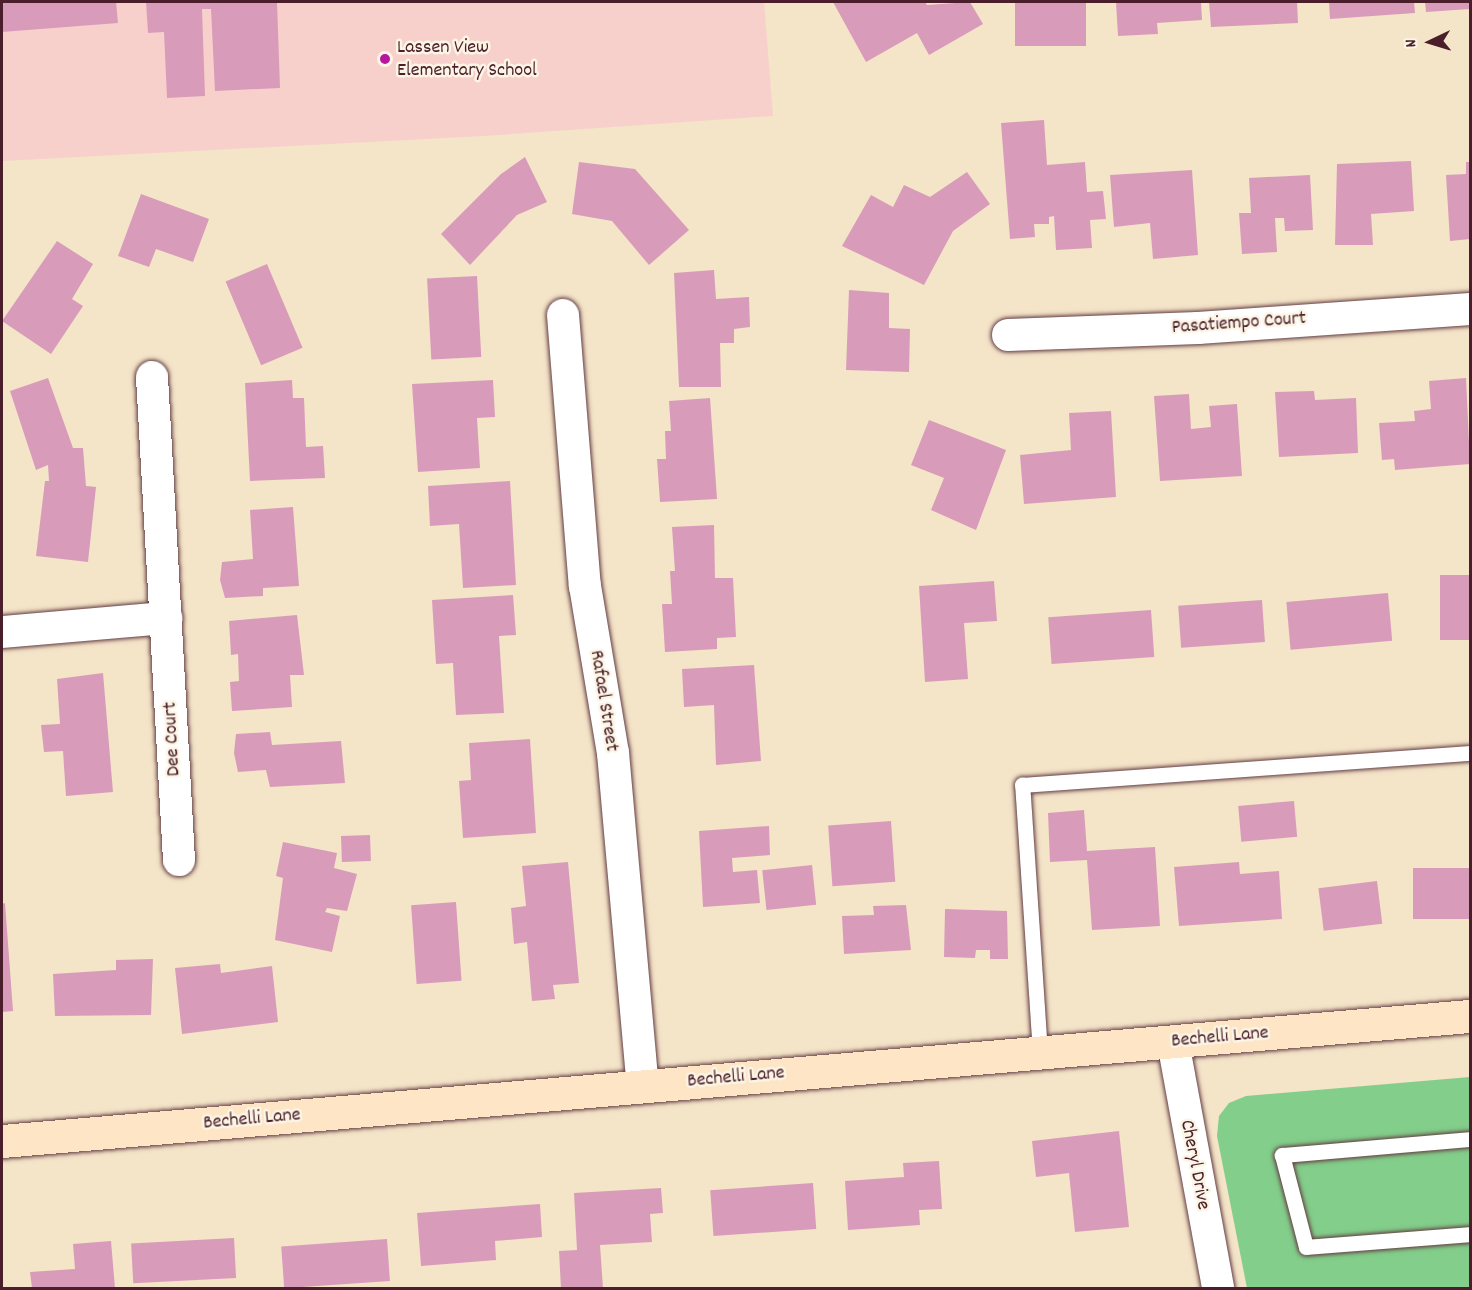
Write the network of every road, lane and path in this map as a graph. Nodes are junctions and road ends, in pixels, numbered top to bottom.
1 (1470, 309) edge
2 (563, 315) dead end
3 (1008, 335) dead end
4 (152, 377) dead end
5 (166, 618) junction
6 (2, 632) edge
7 (1470, 753) edge
8 (179, 860) dead end
9 (1470, 1016) edge
10 (1173, 1042) junction
11 (1040, 1053) junction
12 (643, 1086) junction
13 (1470, 1139) edge
14 (2, 1141) edge
15 (1470, 1234) edge
16 (1218, 1288) edge

1 - 3 street, Pasatiempo Court
2 - 12 street, Rafael Street
4 - 5 street, Dee Court
5 - 6 street
5 - 8 street, Dee Court
7 - 11 lane
9 - 10 main road, Bechelli Lane
10 - 11 main road, Bechelli Lane
10 - 16 street, Cheryl Drive
11 - 12 main road, Bechelli Lane
12 - 14 main road, Bechelli Lane
13 - 15 lane

